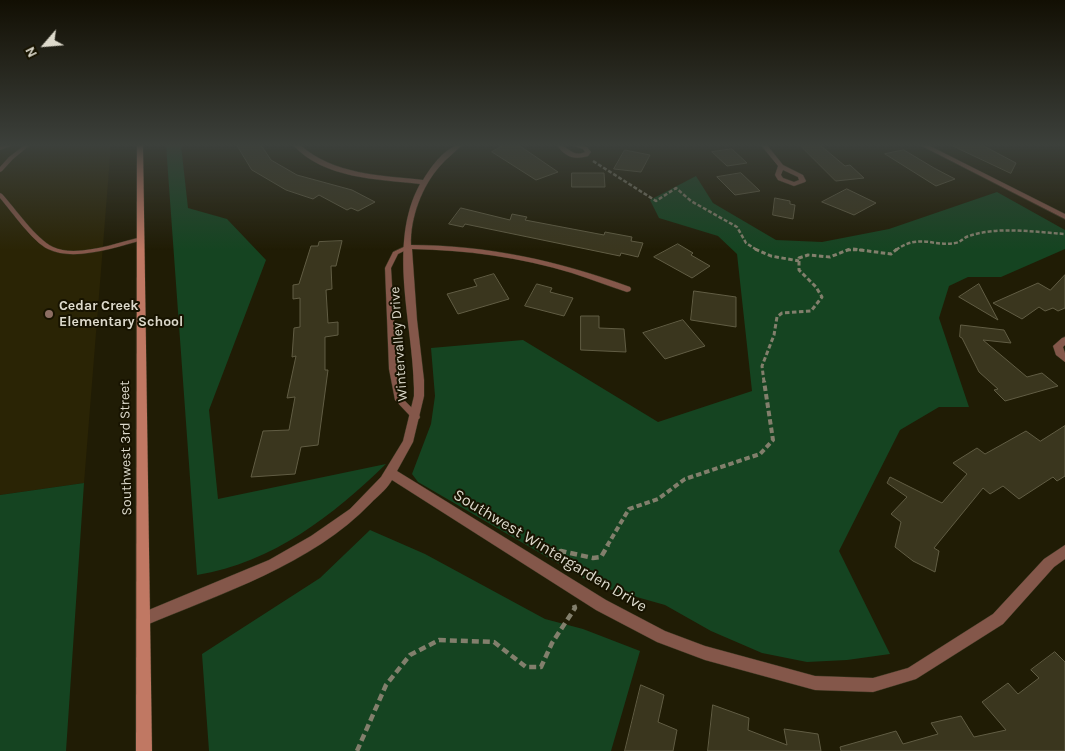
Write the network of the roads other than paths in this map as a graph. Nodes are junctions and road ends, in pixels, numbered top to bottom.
1 (140, 180) edge
2 (409, 180) edge
3 (992, 180) edge
4 (423, 182) joint
5 (0, 195) edge
6 (1065, 217) edge
7 (141, 239) junction
8 (408, 247) junction
9 (627, 289) dead end
10 (1065, 340) edge
11 (1065, 358) edge
12 (416, 416) junction
13 (391, 474) junction
14 (1065, 551) edge
15 (144, 620) junction
16 (144, 751) edge

1 - 7 main road, Southwest 3rd Street
2 - 4 street
3 - 6 street
4 - 8 street, Wintervalley Drive
5 - 7 lane
7 - 15 main road, Southwest 3rd Street
8 - 9 street
8 - 12 street, Wintervalley Drive
8 - 12 lane
10 - 11 street
12 - 13 street, Wintervalley Drive
13 - 14 street, Southwest Wintergarden Drive
13 - 15 street, Wintervalley Drive
15 - 16 main road, Southwest 3rd Street

